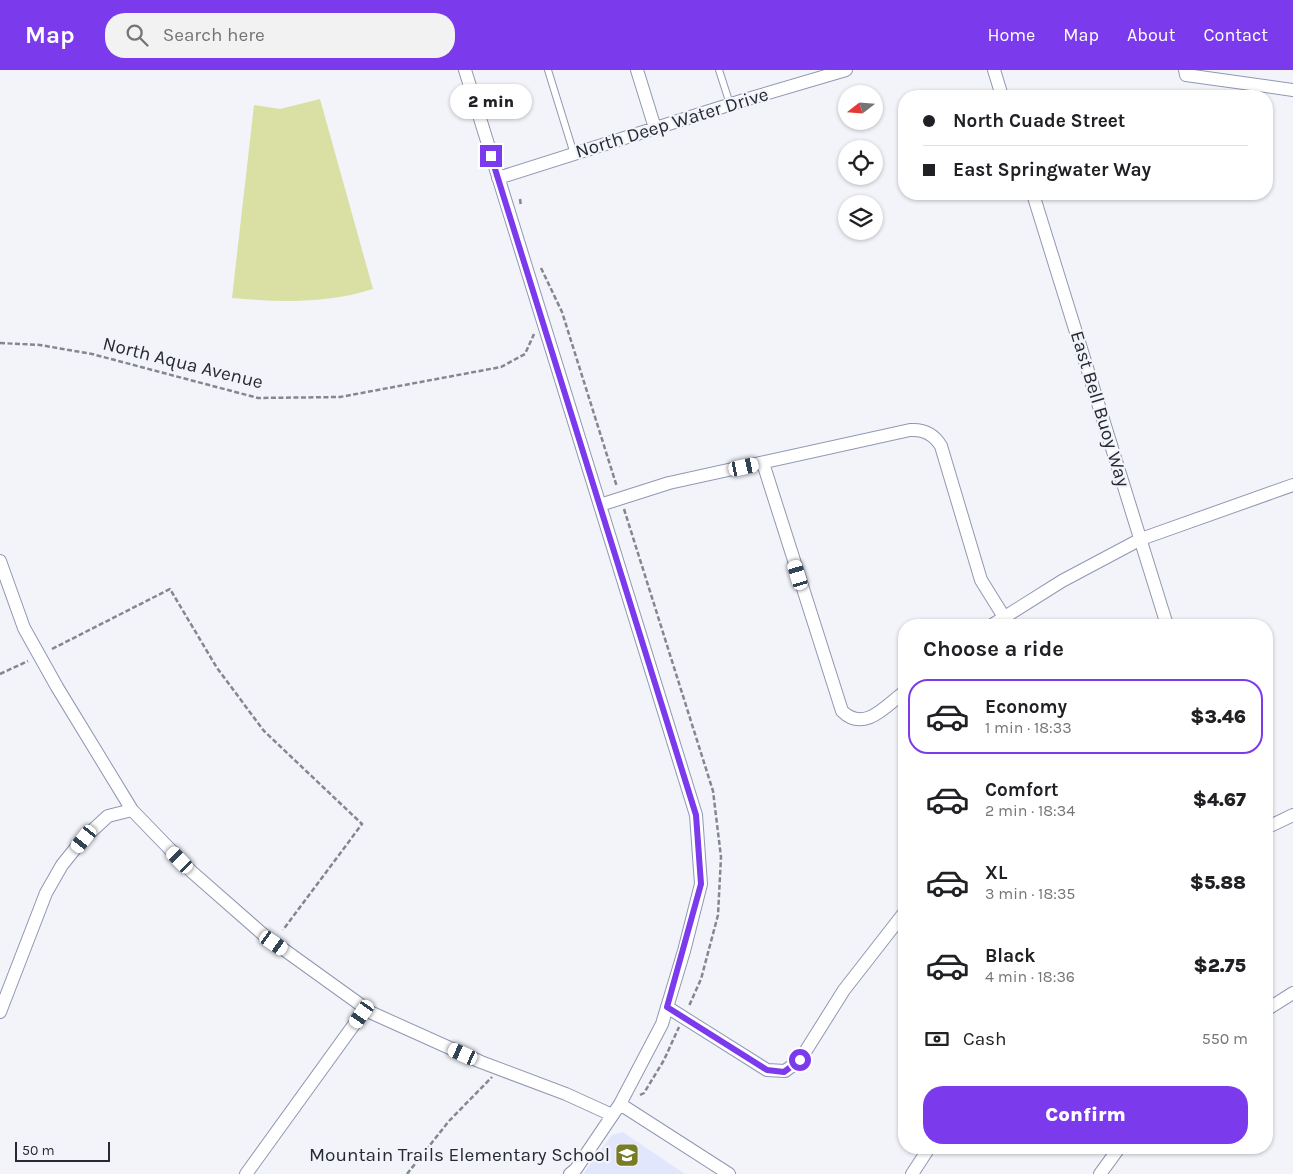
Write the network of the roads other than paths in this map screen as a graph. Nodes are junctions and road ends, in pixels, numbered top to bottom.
1 (465, 70) edge
2 (548, 70) edge
3 (637, 70) edge
4 (719, 70) edge
5 (846, 70) edge
6 (994, 70) edge
7 (1186, 72) edge
8 (817, 74) edge
9 (1000, 90) edge
10 (1293, 90) edge
11 (730, 104) junction
12 (654, 128) junction
13 (574, 154) junction
14 (498, 178) junction
15 (1034, 200) edge
16 (763, 463) junction
17 (1293, 485) edge
18 (600, 505) junction
19 (1141, 539) junction
20 (0, 561) edge
21 (1004, 617) junction
22 (1001, 619) edge
23 (1165, 619) edge
24 (898, 697) edge
25 (132, 810) junction
26 (1293, 815) edge
27 (1273, 825) edge
28 (898, 921) edge
29 (1293, 993) edge
30 (1273, 1006) edge
31 (667, 1007) junction
32 (366, 1008) junction
33 (0, 1012) edge
34 (620, 1104) junction
35 (612, 1115) junction
36 (925, 1154) edge
37 (1115, 1154) edge
38 (576, 1172) edge
39 (246, 1174) edge
40 (729, 1174) edge
41 (912, 1174) edge
42 (1100, 1174) edge

1 - 14 street
2 - 13 lane
3 - 12 street
4 - 11 lane
5 - 8 street, North Deep Water Drive
6 - 9 street
7 - 10 street
8 - 11 street, North Deep Water Drive
11 - 12 street, North Deep Water Drive
12 - 13 street, North Deep Water Drive
13 - 14 street, North Deep Water Drive
14 - 18 street
15 - 19 street, East Bell Buoy Way
16 - 18 street
16 - 21 street
16 - 24 street
17 - 19 street
18 - 31 street
19 - 21 street
19 - 23 street, East Bell Buoy Way
20 - 25 street
21 - 22 street
25 - 32 street
25 - 33 street
26 - 27 street
28 - 31 street
29 - 30 street
31 - 34 street
32 - 35 street
32 - 39 street
34 - 35 street
34 - 40 street
35 - 38 street
36 - 41 street
37 - 42 street

